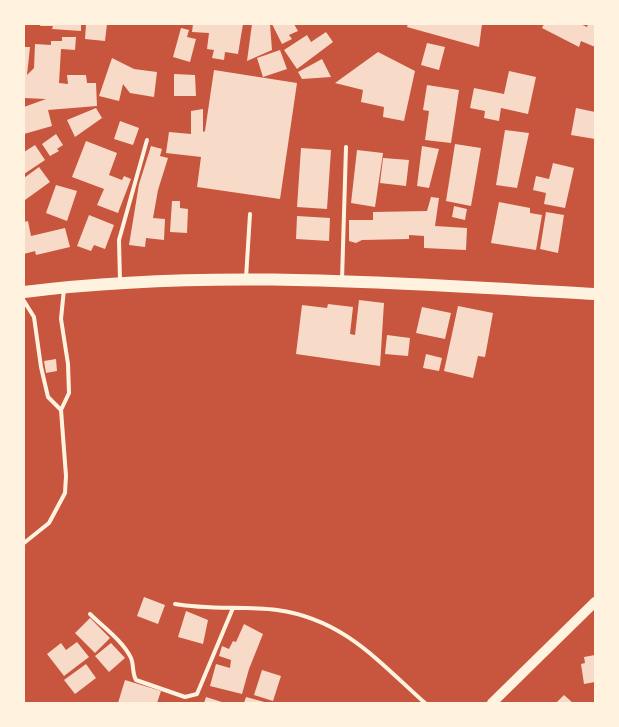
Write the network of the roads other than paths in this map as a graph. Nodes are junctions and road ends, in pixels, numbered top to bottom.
1 (147, 140) dead end
2 (346, 147) dead end
3 (250, 214) dead end
4 (246, 281) junction
5 (342, 281) junction
6 (120, 284) junction
7 (64, 287) junction
8 (24, 292) edge
9 (595, 294) edge
10 (24, 301) edge
11 (61, 410) junction
12 (24, 543) edge
13 (595, 602) edge
14 (174, 604) dead end
15 (233, 608) junction
16 (90, 614) dead end
17 (425, 703) edge
18 (492, 703) edge

1 - 6 lane
2 - 5 lane
3 - 4 lane
4 - 5 main road
4 - 6 main road
5 - 9 main road
6 - 7 main road
7 - 8 main road
7 - 11 lane
10 - 11 lane
11 - 12 lane
13 - 18 main road
14 - 15 lane
15 - 16 lane
15 - 17 lane

